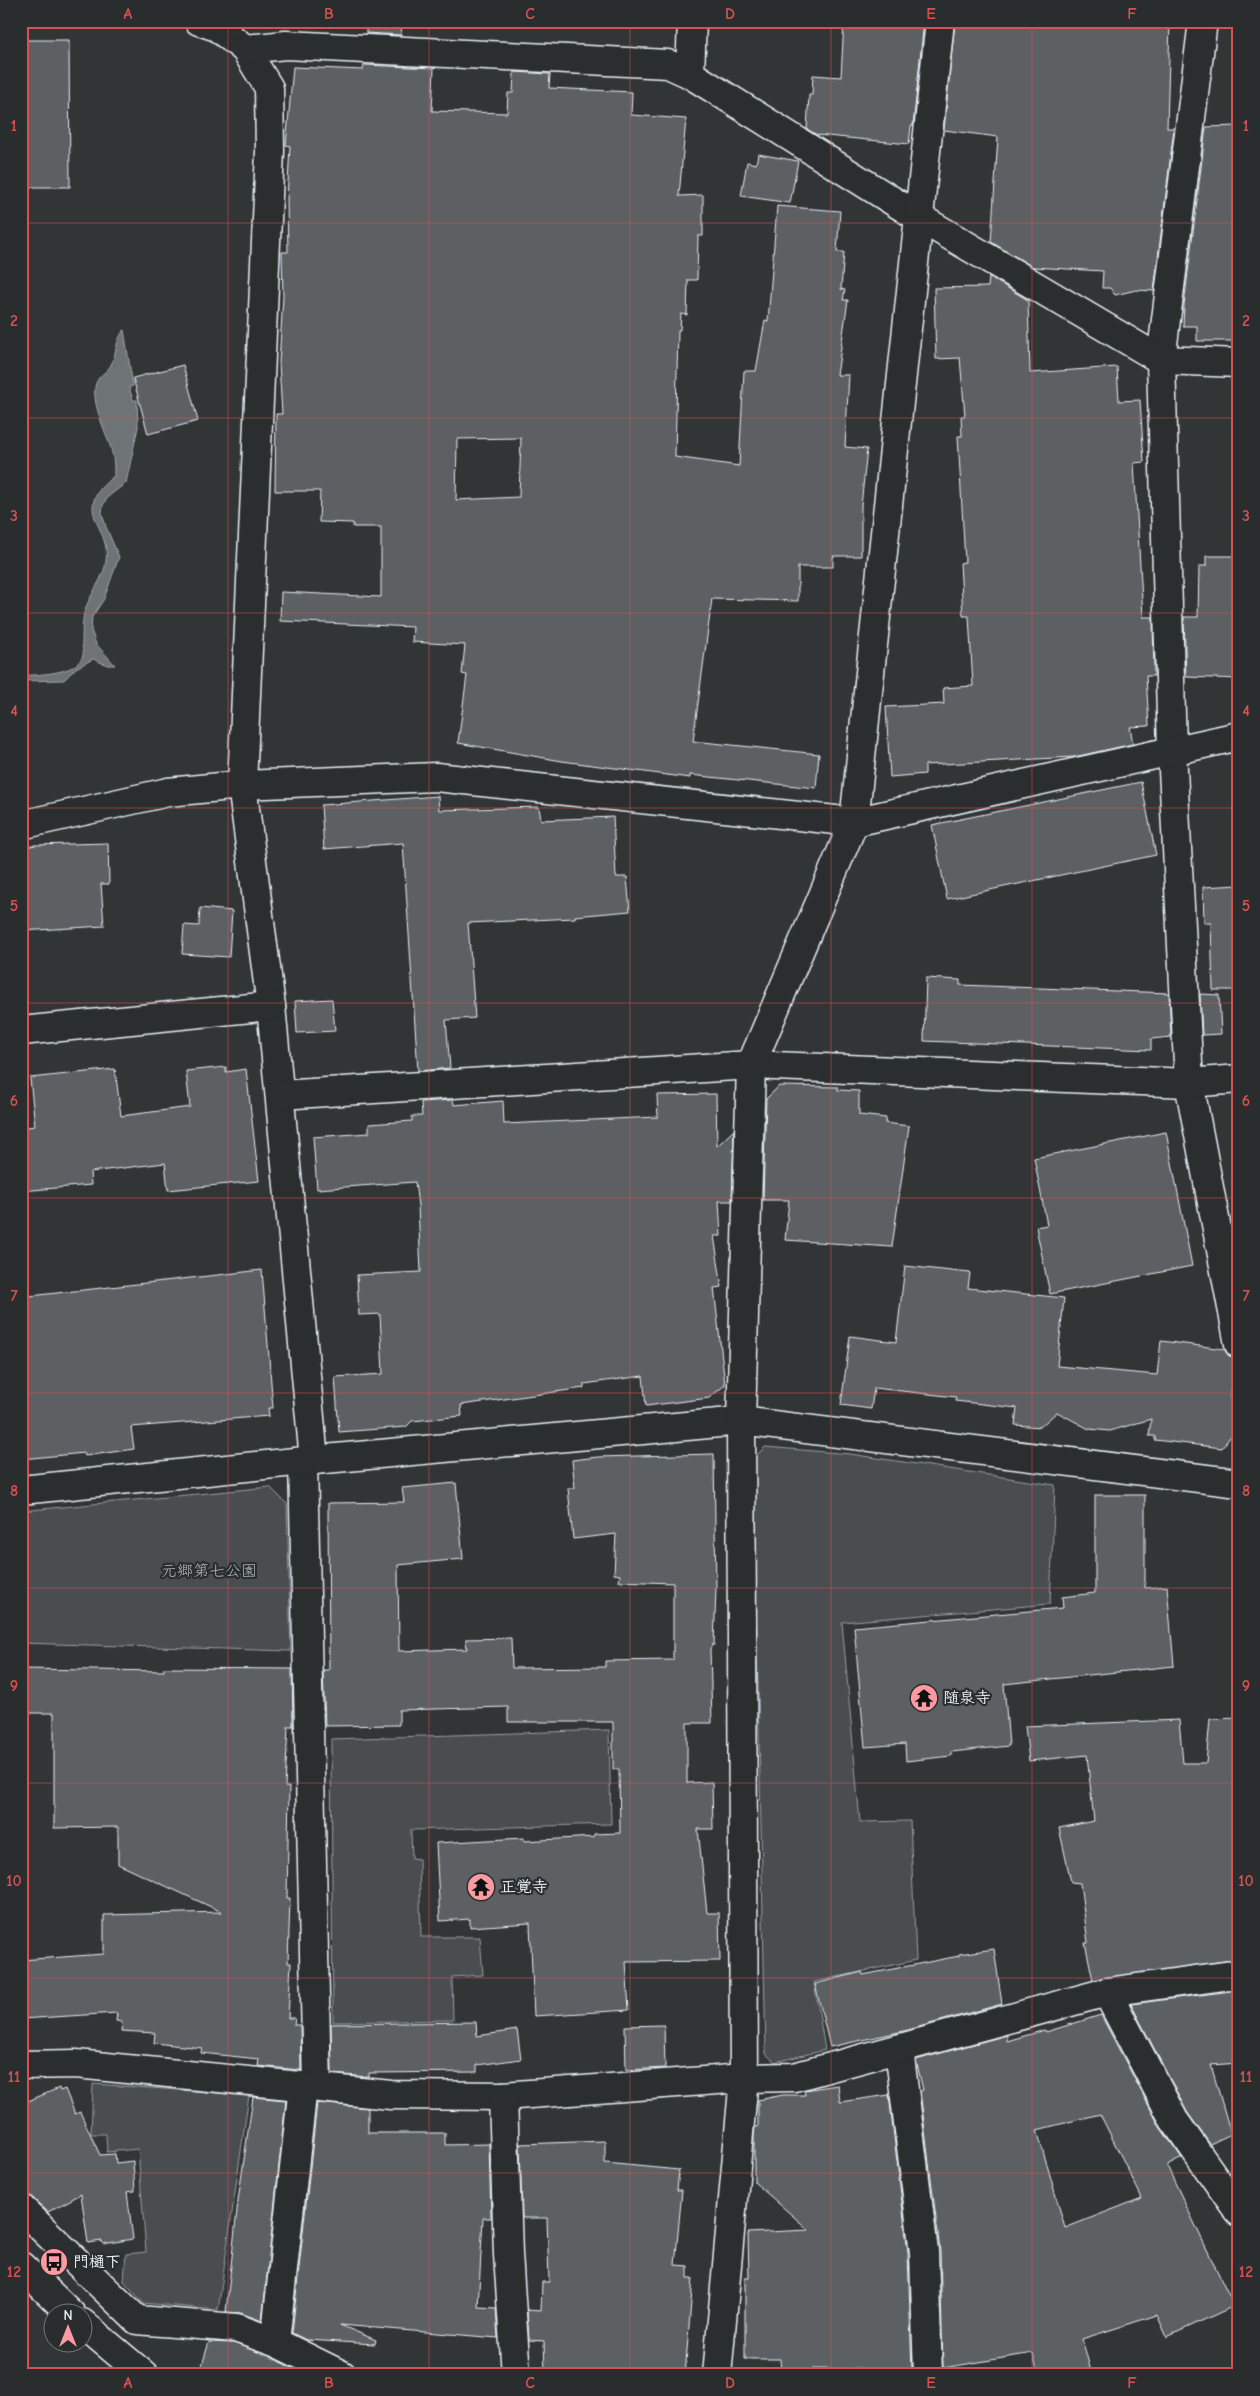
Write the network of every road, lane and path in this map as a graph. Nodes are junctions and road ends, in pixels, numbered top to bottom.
1 (199, 21) edge
2 (692, 21) edge
3 (940, 21) edge
4 (1202, 21) edge
5 (245, 49) junction
6 (690, 74) junction
7 (920, 218) junction
8 (1162, 360) junction
9 (1239, 363) edge
10 (1239, 736) edge
11 (1172, 750) junction
12 (242, 785) junction
13 (854, 822) junction
14 (21, 825) edge
15 (271, 1006) junction
16 (21, 1031) edge
17 (750, 1065) junction
18 (1239, 1079) edge
19 (1189, 1083) junction
20 (280, 1095) junction
21 (1239, 1344) edge
22 (741, 1421) junction
23 (308, 1461) junction
24 (1239, 1483) edge
25 (21, 1490) edge
26 (1239, 1974) edge
27 (1107, 1992) junction
28 (899, 2049) junction
29 (21, 2065) edge
30 (744, 2078) junction
31 (310, 2087) junction
32 (502, 2096) junction
33 (21, 2208) edge
34 (1239, 2212) edge
35 (21, 2266) edge
36 (61, 2304) edge
37 (92, 2331) edge
38 (275, 2342) junction
39 (144, 2375) edge
40 (342, 2375) edge
41 (516, 2375) edge
42 (717, 2375) edge
43 (928, 2375) edge

1 - 5 street
2 - 6 street
3 - 7 street
4 - 8 street
5 - 6 street
5 - 12 street
6 - 7 street
7 - 8 street
7 - 13 street
8 - 9 street
8 - 11 street
10 - 11 street
11 - 13 street
11 - 19 street
12 - 13 street
12 - 14 street
12 - 15 street
13 - 17 street
15 - 16 street
15 - 20 street
17 - 19 street
17 - 20 street
17 - 22 street
18 - 19 street
19 - 21 street
20 - 23 street
22 - 23 street
22 - 24 street
22 - 30 street
23 - 25 street
23 - 31 street
26 - 27 street
27 - 28 street
27 - 34 street
28 - 30 street
28 - 43 street
29 - 31 street
30 - 32 street
30 - 42 street
31 - 32 street
31 - 38 street
32 - 41 street
33 - 38 street
35 - 36 street
37 - 39 street
38 - 40 street

